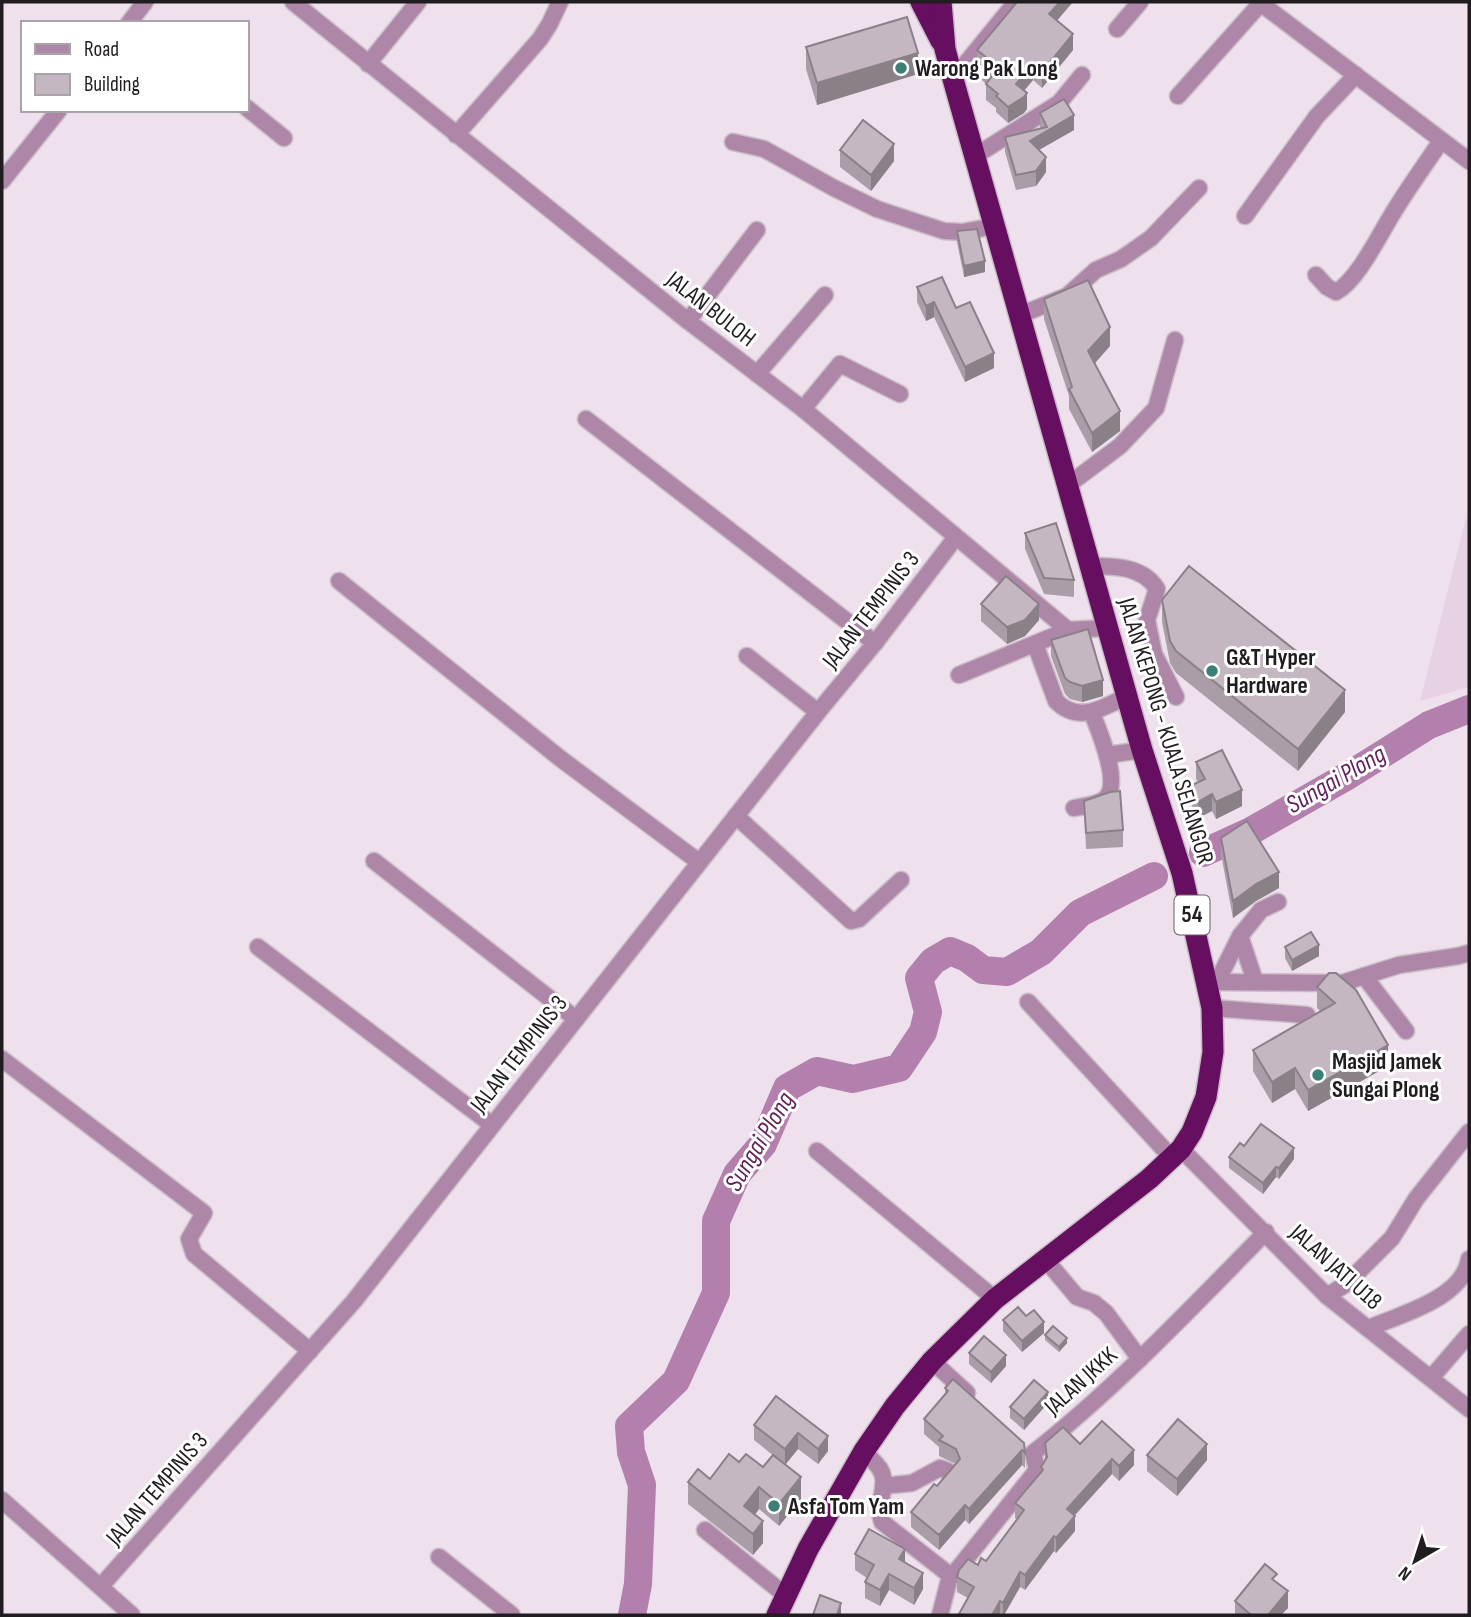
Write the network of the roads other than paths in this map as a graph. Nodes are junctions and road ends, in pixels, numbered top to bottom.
1 (145, 2) edge
2 (293, 2) edge
3 (418, 2) edge
4 (560, 2) edge
5 (921, 2) edge
6 (941, 2) edge
7 (1016, 2) edge
8 (1140, 2) edge
9 (1260, 3) edge
10 (131, 21) edge
11 (1117, 29) dead end
12 (945, 49) junction
13 (368, 64) junction
14 (1082, 75) dead end
15 (1356, 75) junction
16 (953, 79) junction
17 (1178, 96) dead end
18 (248, 109) edge
19 (57, 112) edge
20 (456, 135) junction
21 (284, 138) dead end
22 (1441, 141) junction
23 (733, 142) dead end
24 (975, 156) junction
25 (1469, 161) edge
26 (2, 181) edge
27 (1199, 188) dead end
28 (1245, 216) dead end
29 (995, 226) junction
30 (757, 230) dead end
31 (1316, 275) dead end
32 (825, 295) dead end
33 (1020, 315) junction
34 (688, 321) junction
35 (1175, 340) dead end
36 (757, 374) junction
37 (900, 394) dead end
38 (803, 409) junction
39 (586, 419) dead end
40 (1068, 485) junction
41 (956, 537) junction
42 (1090, 566) junction
43 (339, 581) dead end
44 (1107, 628) junction
45 (1068, 630) junction
46 (876, 643) junction
47 (1035, 644) junction
48 (747, 656) dead end
49 (960, 676) dead end
50 (1127, 696) junction
51 (1176, 697) dead end
52 (818, 712) junction
53 (1093, 713) junction
54 (1142, 750) junction
55 (1107, 755) junction
56 (1074, 808) dead end
57 (736, 816) junction
58 (374, 860) dead end
59 (699, 862) junction
60 (901, 880) dead end
61 (1278, 902) dead end
62 (1240, 936) junction
63 (258, 947) dead end
64 (1469, 953) edge
65 (1364, 976) junction
66 (1255, 981) junction
67 (1212, 982) junction
68 (1028, 1002) dead end
69 (1212, 1008) junction
70 (1307, 1015) dead end
71 (576, 1019) junction
72 (1406, 1031) dead end
73 (2, 1059) edge
74 (492, 1125) junction
75 (1469, 1132) edge
76 (817, 1151) dead end
77 (1176, 1154) junction
78 (1266, 1233) junction
79 (1045, 1259) junction
80 (1469, 1259) edge
81 (1327, 1296) junction
82 (995, 1299) junction
83 (1369, 1328) junction
84 (1469, 1334) edge
85 (310, 1351) junction
86 (1140, 1359) junction
87 (932, 1361) junction
88 (1431, 1378) junction
89 (983, 1407) edge
90 (1469, 1409) edge
91 (864, 1451) junction
92 (948, 1471) edge
93 (883, 1486) junction
94 (2, 1500) edge
95 (705, 1530) dead end
96 (439, 1557) dead end
97 (951, 1576) junction
98 (101, 1586) junction
99 (785, 1595) junction
100 (132, 1615) edge
101 (512, 1615) edge
102 (777, 1615) edge
103 (940, 1615) edge

1 - 10 street
2 - 13 street, JALAN BULOH
3 - 13 street
4 - 20 street
5 - 12 highway, JALAN KEPONG - KUALA SELANGOR / 54
6 - 12 highway, JALAN KEPONG - KUALA SELANGOR / 54
7 - 16 street
8 - 11 street
9 - 15 street
9 - 17 street
12 - 16 highway, JALAN KEPONG - KUALA SELANGOR / 54
13 - 20 street, JALAN BULOH
14 - 24 street
15 - 22 street
15 - 28 street
16 - 24 highway, JALAN KEPONG - KUALA SELANGOR / 54
18 - 21 street
19 - 26 street
20 - 34 street, JALAN BULOH
22 - 25 street
22 - 31 street
23 - 29 street
24 - 29 highway, JALAN KEPONG - KUALA SELANGOR / 54
27 - 33 street
29 - 33 highway, JALAN KEPONG - KUALA SELANGOR / 54
30 - 34 street
32 - 36 street
33 - 40 highway, JALAN KEPONG - KUALA SELANGOR / 54
34 - 36 street, JALAN BULOH
35 - 40 street
36 - 38 street, JALAN BULOH
37 - 38 street
38 - 41 street, JALAN BULOH
39 - 46 street
40 - 42 highway, JALAN KEPONG - KUALA SELANGOR / 54
41 - 45 street, JALAN BULOH
41 - 46 street, JALAN TEMPINIS 3
42 - 44 highway, JALAN KEPONG - KUALA SELANGOR / 54
42 - 51 street
43 - 59 street
44 - 45 street
44 - 50 highway, JALAN KEPONG - KUALA SELANGOR / 54
45 - 47 street
46 - 52 street, JALAN TEMPINIS 3
47 - 49 street
47 - 53 street
48 - 52 street
50 - 53 street
50 - 54 highway, JALAN KEPONG - KUALA SELANGOR / 54
52 - 57 street, JALAN TEMPINIS 3
53 - 55 street
54 - 55 street
54 - 67 highway, JALAN KEPONG - KUALA SELANGOR / 54
55 - 56 street
57 - 59 street, JALAN TEMPINIS 3
57 - 60 street
58 - 71 street
59 - 71 street, JALAN TEMPINIS 3
61 - 62 street
62 - 66 street
62 - 67 street
63 - 74 street
64 - 65 street
65 - 66 street
65 - 72 street
66 - 67 street
67 - 69 highway, JALAN KEPONG - KUALA SELANGOR / 54
68 - 77 street, JALAN JATI U18
69 - 70 street
69 - 77 highway, JALAN KEPONG - KUALA SELANGOR / 54
71 - 74 street, JALAN TEMPINIS 3
73 - 85 street
74 - 85 street, JALAN TEMPINIS 3
75 - 81 street
76 - 82 street
77 - 78 street, JALAN JATI U18
77 - 79 highway, JALAN KEPONG - KUALA SELANGOR / 54
78 - 81 street, JALAN JATI U18
78 - 86 street, JALAN JKKK
79 - 82 highway, JALAN KEPONG - KUALA SELANGOR / 54
79 - 86 street
80 - 83 street
81 - 83 street, JALAN JATI U18
82 - 87 highway, JALAN KEPONG - KUALA SELANGOR / 54
83 - 88 street, JALAN JATI U18
84 - 88 street
85 - 98 street, JALAN TEMPINIS 3
86 - 97 street, JALAN JKKK
87 - 89 street
87 - 91 highway, JALAN KEPONG - KUALA SELANGOR / 54
88 - 90 street, JALAN JATI U18
91 - 93 street
91 - 99 highway, JALAN KEPONG - KUALA SELANGOR / 54
92 - 93 street
93 - 97 street
94 - 98 street
95 - 99 street
96 - 101 street
97 - 103 street, JALAN JKKK
98 - 100 street
99 - 102 highway, JALAN KEPONG - KUALA SELANGOR / 54

